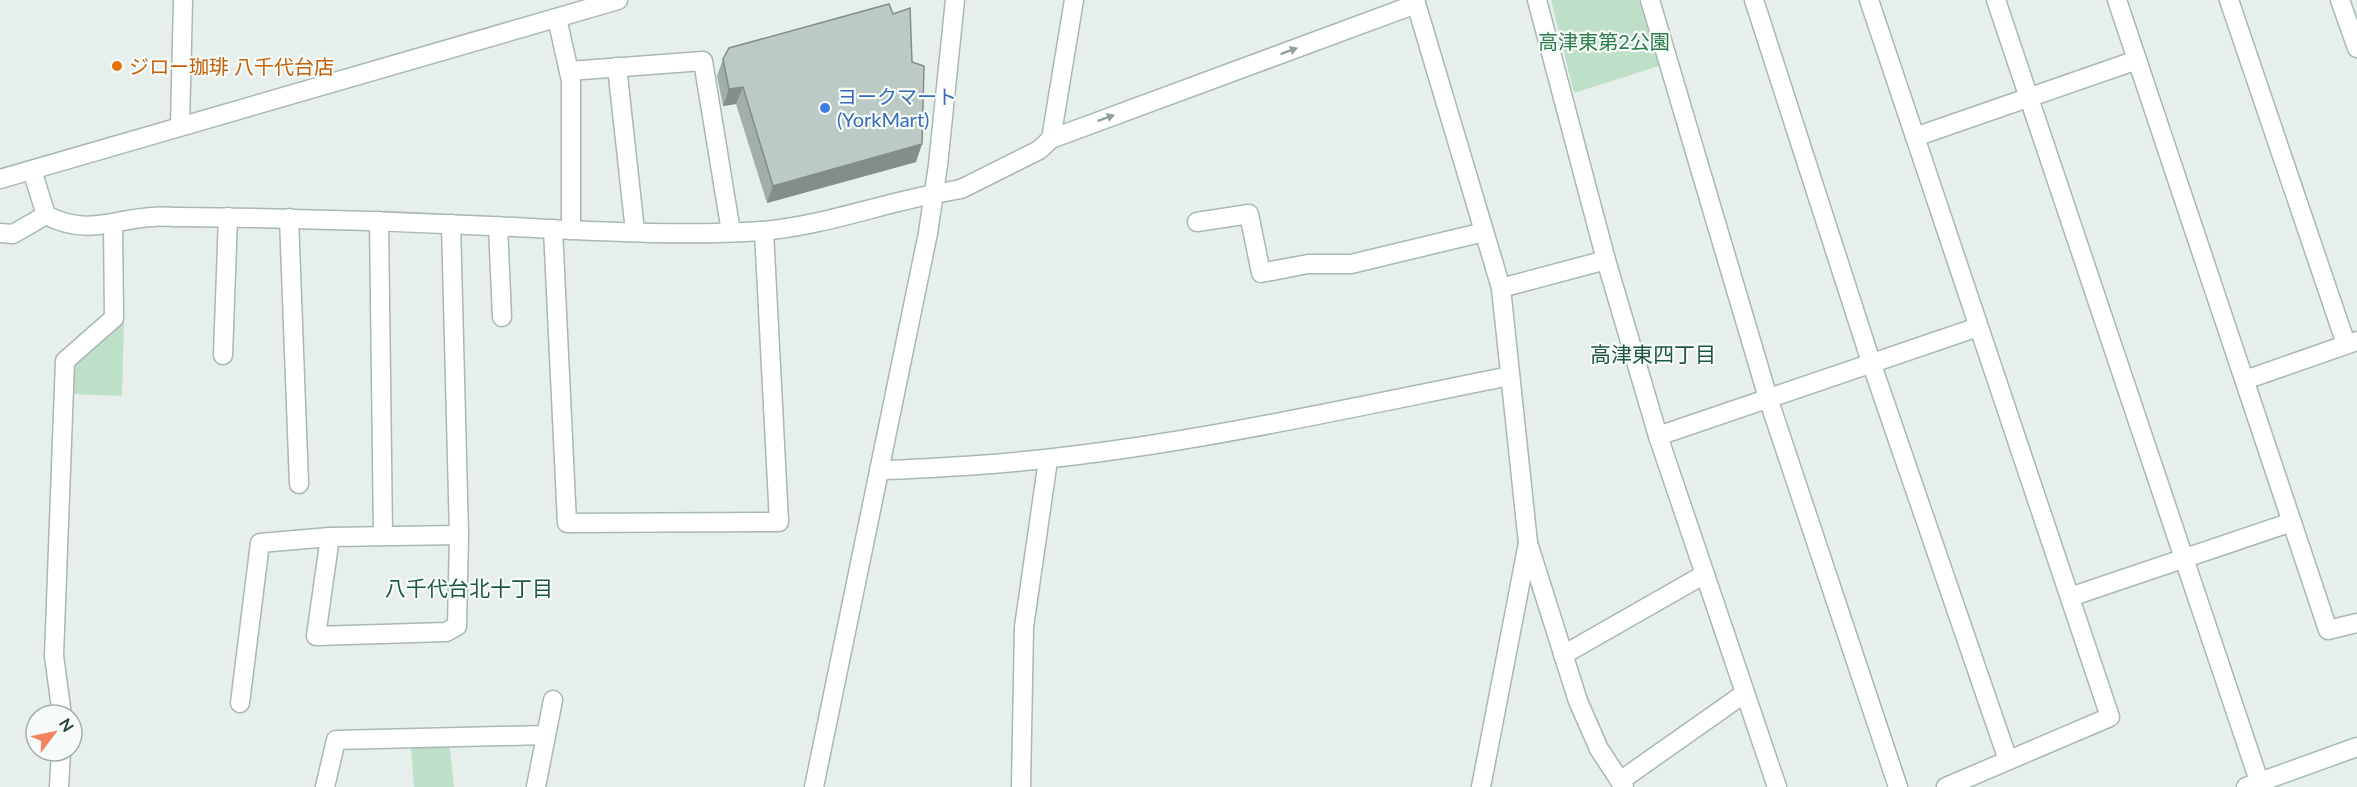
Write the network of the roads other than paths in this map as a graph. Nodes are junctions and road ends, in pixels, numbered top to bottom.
1 (183, 0) edge
2 (618, 0) edge
3 (955, 0) edge
4 (1074, 0) edge
5 (1537, 0) edge
6 (1650, 0) edge
7 (1754, 0) edge
8 (1869, 0) edge
9 (1996, 0) edge
10 (2117, 0) edge
11 (2229, 0) edge
12 (2340, 0) edge
13 (1415, 2) edge
14 (557, 18) junction
15 (2357, 48) edge
16 (2137, 60) junction
17 (617, 67) junction
18 (569, 71) junction
19 (2029, 98) junction
20 (180, 126) junction
21 (1915, 137) junction
22 (1051, 139) junction
23 (32, 170) junction
24 (0, 179) edge
25 (934, 194) junction
26 (46, 215) junction
27 (228, 217) junction
28 (289, 218) junction
29 (379, 221) junction
30 (113, 222) junction
31 (1197, 222) dead end
32 (451, 224) junction
33 (498, 226) junction
34 (562, 230) junction
35 (635, 231) junction
36 (764, 231) junction
37 (730, 232) junction
38 (1484, 232) junction
39 (0, 233) edge
40 (1606, 260) junction
41 (1501, 288) junction
42 (502, 317) dead end
43 (1978, 327) junction
44 (2351, 342) edge
45 (223, 355) dead end
46 (1871, 362) junction
47 (1510, 376) junction
48 (2245, 380) junction
49 (1768, 398) junction
50 (1658, 436) junction
51 (1048, 460) junction
52 (879, 470) junction
53 (299, 484) dead end
54 (2292, 522) junction
55 (459, 535) junction
56 (383, 536) junction
57 (330, 537) junction
58 (1528, 543) junction
59 (2184, 560) junction
60 (1705, 574) junction
61 (2070, 597) junction
62 (2357, 623) edge
63 (1563, 655) junction
64 (1745, 693) junction
65 (553, 700) dead end
66 (60, 703) edge
67 (240, 703) dead end
68 (546, 735) junction
69 (2357, 747) edge
70 (2008, 760) junction
71 (60, 763) edge
72 (1622, 784) edge
73 (2255, 785) edge
74 (59, 787) edge
75 (326, 787) edge
76 (536, 787) edge
77 (814, 787) edge
78 (1021, 787) edge
79 (1481, 787) edge
80 (1777, 787) edge
81 (1898, 787) edge
82 (1946, 787) edge

1 - 20 street
2 - 14 street
3 - 25 street
4 - 22 street
5 - 40 street
6 - 49 street
7 - 46 street
8 - 21 street
9 - 19 street
10 - 16 street
11 - 44 street
12 - 15 street
22 -> 13 street
13 - 38 street
14 - 18 street
14 - 20 street
16 - 19 street
16 - 48 street
17 - 18 street
17 - 35 street
17 - 37 street
18 - 34 street
19 - 21 street
19 - 59 street
20 - 23 street
21 - 43 street
22 - 25 street
23 - 24 street
23 - 26 street
25 - 36 street
25 - 52 street
26 - 30 street
26 - 39 street
27 - 28 street
27 - 30 street
27 - 45 street
28 - 29 street
28 - 53 street
29 - 32 street
29 - 56 street
30 - 66 street
31 - 38 street
32 - 33 street
32 - 55 street
33 - 34 street
33 - 42 street
34 - 35 street
34 - 36 street
35 - 37 street
36 - 37 street
38 - 41 street
40 - 41 street
40 - 50 street
41 - 47 street
43 - 46 street
43 - 61 street
44 - 48 street
46 - 49 street
46 - 70 street
47 - 51 street
47 - 58 street
48 - 54 street
49 - 50 street
49 - 81 street
50 - 60 street
51 - 52 street
51 - 78 street
52 - 77 street
54 - 59 street
54 - 62 street
55 - 56 street
55 - 57 street
56 - 57 street
57 - 67 street
58 - 63 street
58 - 79 street
59 - 61 street
59 - 73 street
60 - 63 street
60 - 64 street
61 - 70 street
63 - 72 street
64 - 72 street
64 - 80 street
65 - 68 street
68 - 75 street
68 - 76 street
69 - 73 street
70 - 82 street
71 - 74 street

